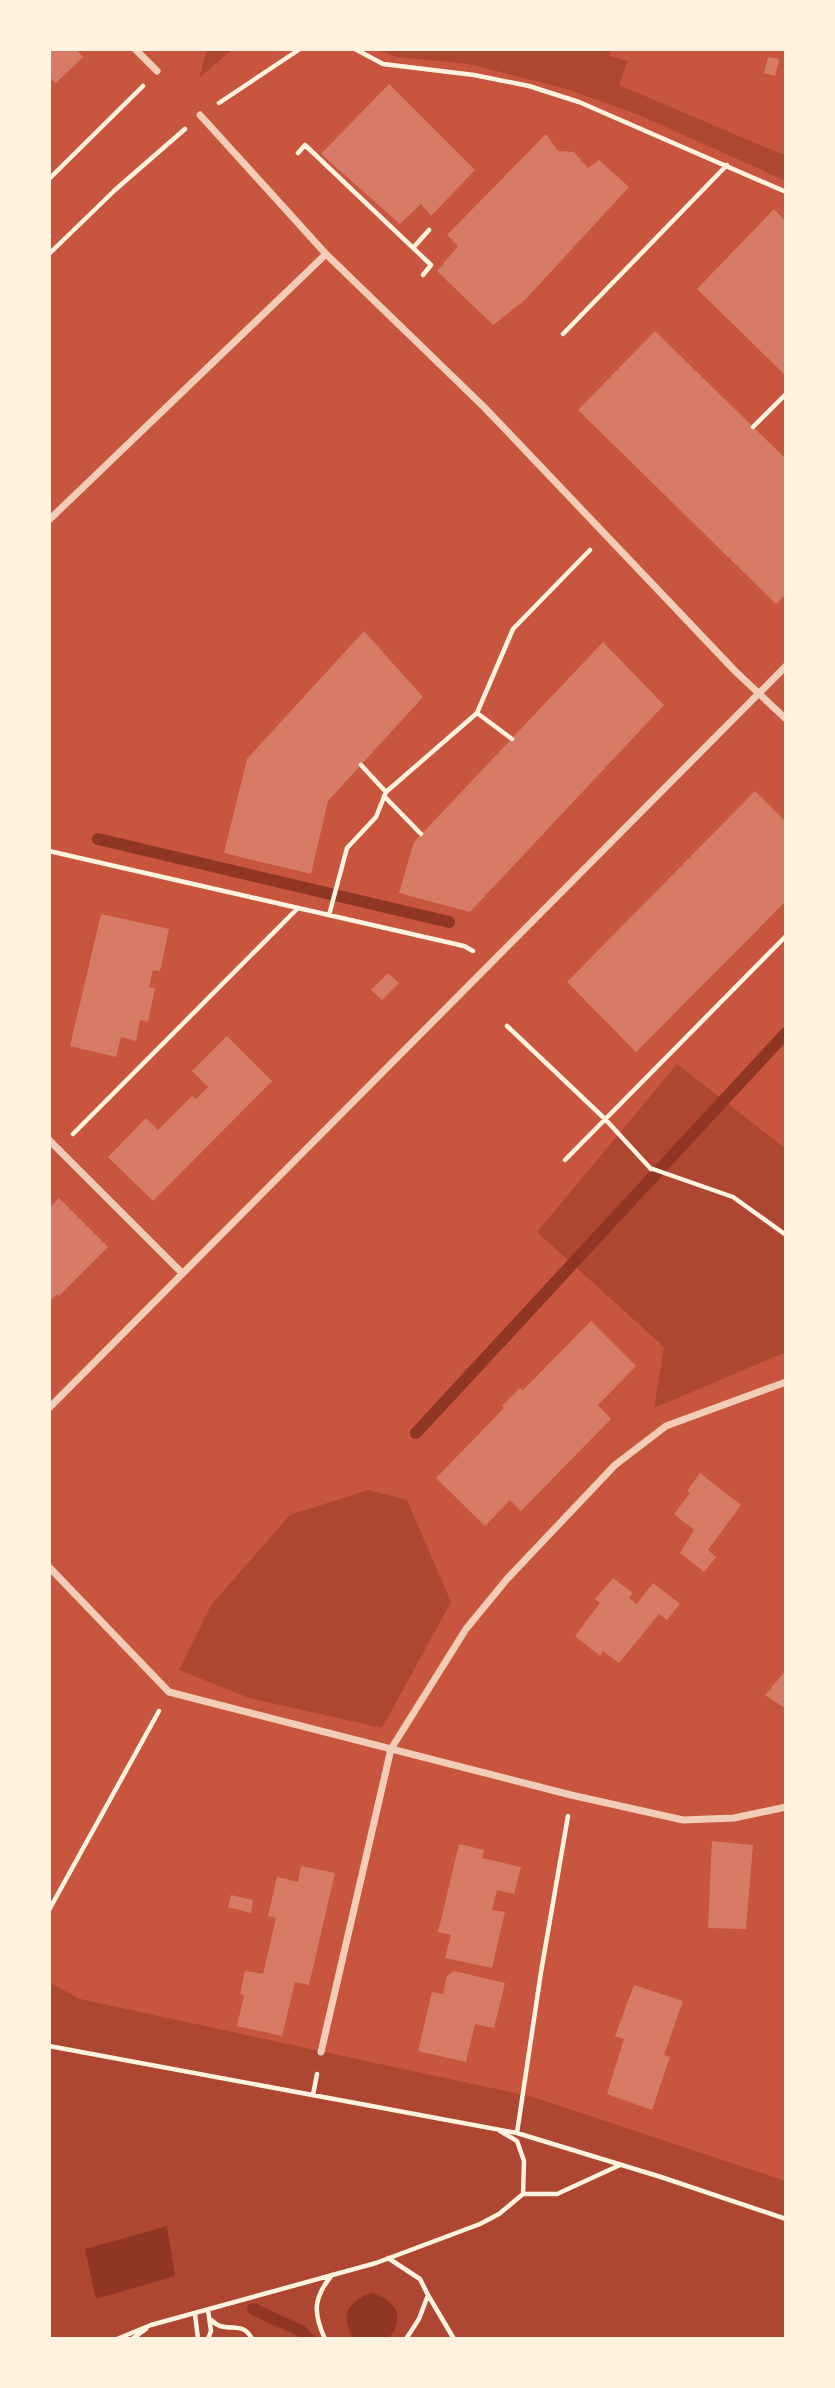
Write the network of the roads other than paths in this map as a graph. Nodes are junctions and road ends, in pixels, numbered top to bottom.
1 (135, 49) edge
2 (157, 71) road end
3 (200, 115) road end
4 (326, 254) junction
5 (49, 520) edge
6 (786, 666) edge
7 (759, 694) junction
8 (786, 719) edge
9 (49, 1140) edge
10 (182, 1273) junction
11 (786, 1382) edge
12 (49, 1408) edge
13 (49, 1567) edge
14 (391, 1749) junction
15 (786, 1807) edge
16 (321, 2052) dead end

1 - 2 street
3 - 4 street
4 - 5 street
4 - 7 street
6 - 7 street
7 - 8 street
7 - 10 street
9 - 10 street
10 - 12 street
11 - 14 street
13 - 14 street
14 - 15 street
14 - 16 street

